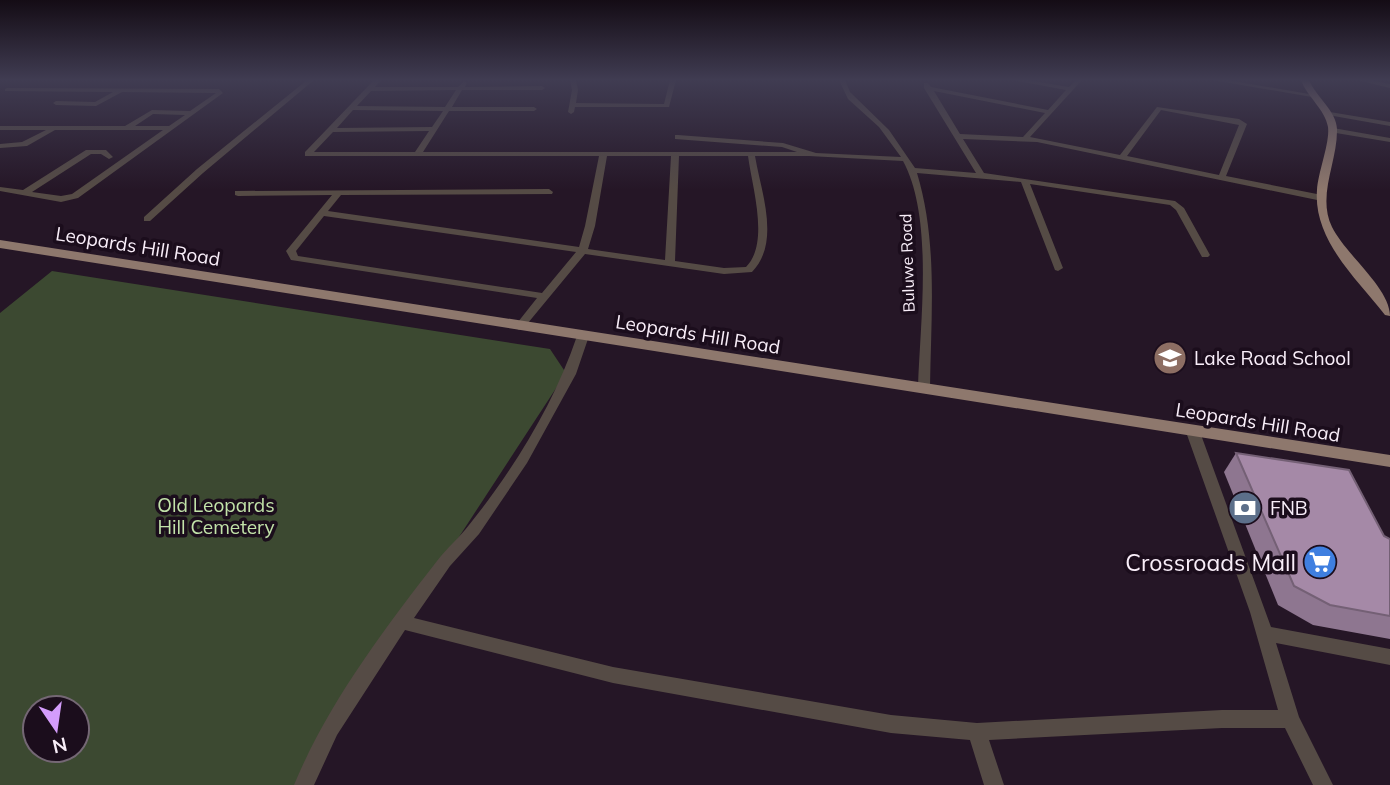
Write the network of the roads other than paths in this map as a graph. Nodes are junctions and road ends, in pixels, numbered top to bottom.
1 (145, 117) edge
2 (187, 117) edge
3 (268, 117) edge
4 (342, 117) edge
5 (441, 117) edge
6 (872, 117) edge
7 (945, 117) edge
8 (1044, 117) edge
9 (1153, 117) edge
10 (1211, 117) edge
11 (1330, 117) edge
12 (1346, 117) edge
13 (1390, 124) edge
14 (55, 128) junction
15 (127, 128) junction
16 (170, 128) junction
17 (2, 129) edge
18 (433, 129) junction
19 (330, 130) junction
20 (1333, 130) junction
21 (956, 136) junction
22 (678, 137) dead end
23 (1025, 139) junction
24 (1389, 139) edge
25 (0, 145) edge
26 (418, 153) junction
27 (751, 153) junction
28 (675, 154) junction
29 (807, 154) junction
30 (603, 155) junction
31 (1123, 156) junction
32 (82, 157) joint
33 (129, 157) junction
34 (903, 159) junction
35 (912, 170) junction
36 (981, 175) junction
37 (1222, 176) junction
38 (1024, 180) junction
39 (0, 189) edge
40 (549, 192) dead end
41 (24, 193) junction
42 (238, 193) dead end
43 (338, 193) junction
44 (1322, 198) junction
45 (323, 213) junction
46 (148, 219) dead end
47 (0, 244) edge
48 (583, 250) junction
49 (1205, 255) dead end
50 (670, 263) junction
51 (1058, 268) dead end
52 (542, 296) junction
53 (1390, 312) edge
54 (520, 327) junction
55 (583, 336) junction
56 (924, 387) junction
57 (1193, 432) junction
58 (1390, 461) edge
59 (401, 622) junction
60 (1264, 633) junction
61 (1390, 657) edge
62 (1290, 719) junction
63 (977, 732) junction
64 (304, 785) edge
65 (993, 785) edge
66 (1323, 785) edge

1 - 15 street
2 - 16 street
3 - 46 street
4 - 19 street
5 - 18 street
6 - 34 street, Buluwe Road
7 - 21 street
8 - 23 street
9 - 31 street
10 - 37 street
11 - 20 main road
12 - 13 street
14 - 15 street
14 - 17 street
14 - 25 street
15 - 16 street
16 - 33 street
18 - 19 street
18 - 26 street
19 - 26 street
20 - 24 street
20 - 44 main road
21 - 23 street
21 - 36 street
22 - 29 street
23 - 31 street
26 - 30 street
27 - 28 street
27 - 29 street
27 - 50 street
28 - 30 street
28 - 50 street
29 - 34 street
30 - 48 street
31 - 37 street
32 - 33 street
32 - 41 street
33 - 41 street
34 - 35 street, Buluwe Road
35 - 36 street
35 - 56 street, Buluwe Road
36 - 38 street
37 - 44 street
38 - 49 street
38 - 51 street
39 - 41 street
40 - 43 street
42 - 43 street
43 - 45 street
44 - 53 main road
45 - 48 street
45 - 52 street
47 - 54 main road, Leopards Hill Road
48 - 50 street
48 - 52 street
52 - 54 street
54 - 55 main road, Leopards Hill Road
55 - 56 main road, Leopards Hill Road
55 - 59 street
56 - 57 main road, Leopards Hill Road
57 - 58 main road, Leopards Hill Road
57 - 60 street
59 - 63 street
59 - 64 street
60 - 61 street
60 - 62 street
62 - 63 street
62 - 66 street
63 - 65 street

